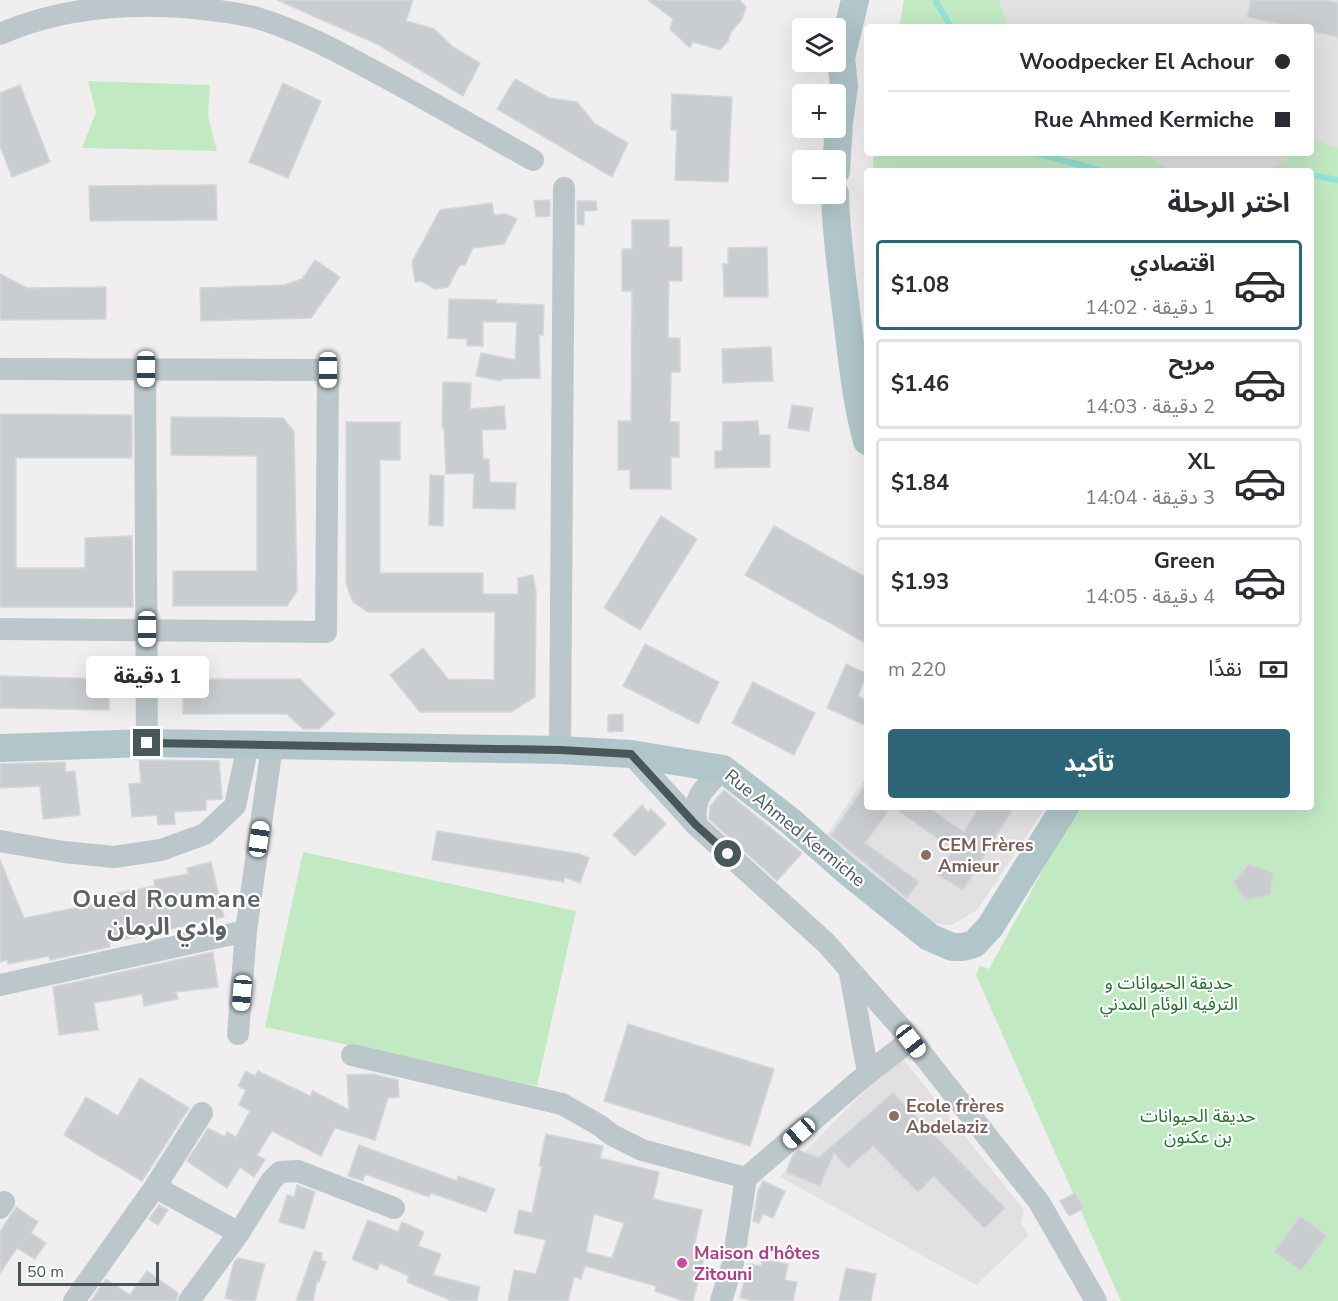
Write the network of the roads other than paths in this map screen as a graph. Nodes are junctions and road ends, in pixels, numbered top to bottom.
1 (855, 0) edge
2 (870, 0) edge
3 (864, 24) edge
4 (864, 24) edge
5 (0, 34) edge
6 (844, 84) edge
7 (845, 84) edge
8 (533, 160) dead end
9 (564, 188) dead end
10 (836, 204) edge
11 (0, 369) edge
12 (146, 369) junction
13 (864, 430) edge
14 (0, 629) edge
15 (147, 629) junction
16 (147, 743) junction
17 (260, 746) junction
18 (0, 748) edge
19 (560, 750) junction
20 (631, 754) junction
21 (723, 769) junction
22 (1063, 810) edge
23 (696, 825) junction
24 (0, 841) edge
25 (246, 932) junction
26 (850, 971) junction
27 (0, 986) edge
28 (238, 1034) dead end
29 (911, 1041) junction
30 (352, 1055) dead end
31 (868, 1072) junction
32 (202, 1113) dead end
33 (746, 1178) junction
34 (155, 1187) junction
35 (394, 1208) dead end
36 (239, 1233) junction
37 (74, 1301) edge
38 (189, 1301) edge
39 (722, 1301) edge
40 (1096, 1301) edge

1 - 6 main road
2 - 4 main road
3 - 7 main road
5 - 8 street
9 - 19 street
10 - 13 main road
11 - 12 street
12 - 15 street
12 - 15 street
14 - 15 street
15 - 16 street
16 - 17 main road, Rue Ahmed Kermiche
16 - 18 main road, Rue Ahmed Kermiche
17 - 19 main road, Rue Ahmed Kermiche
17 - 24 street
17 - 25 street
19 - 20 main road, Rue Ahmed Kermiche
20 - 21 main road, Rue Ahmed Kermiche
20 - 23 street
21 - 22 main road, Rue Ahmed Kermiche
21 - 23 street
23 - 26 street
25 - 27 street
25 - 28 street
26 - 29 street
26 - 31 street
29 - 31 street
29 - 40 street
30 - 33 street
31 - 33 street
32 - 34 street
33 - 39 street
34 - 36 street
34 - 37 street
35 - 36 street
36 - 38 street

